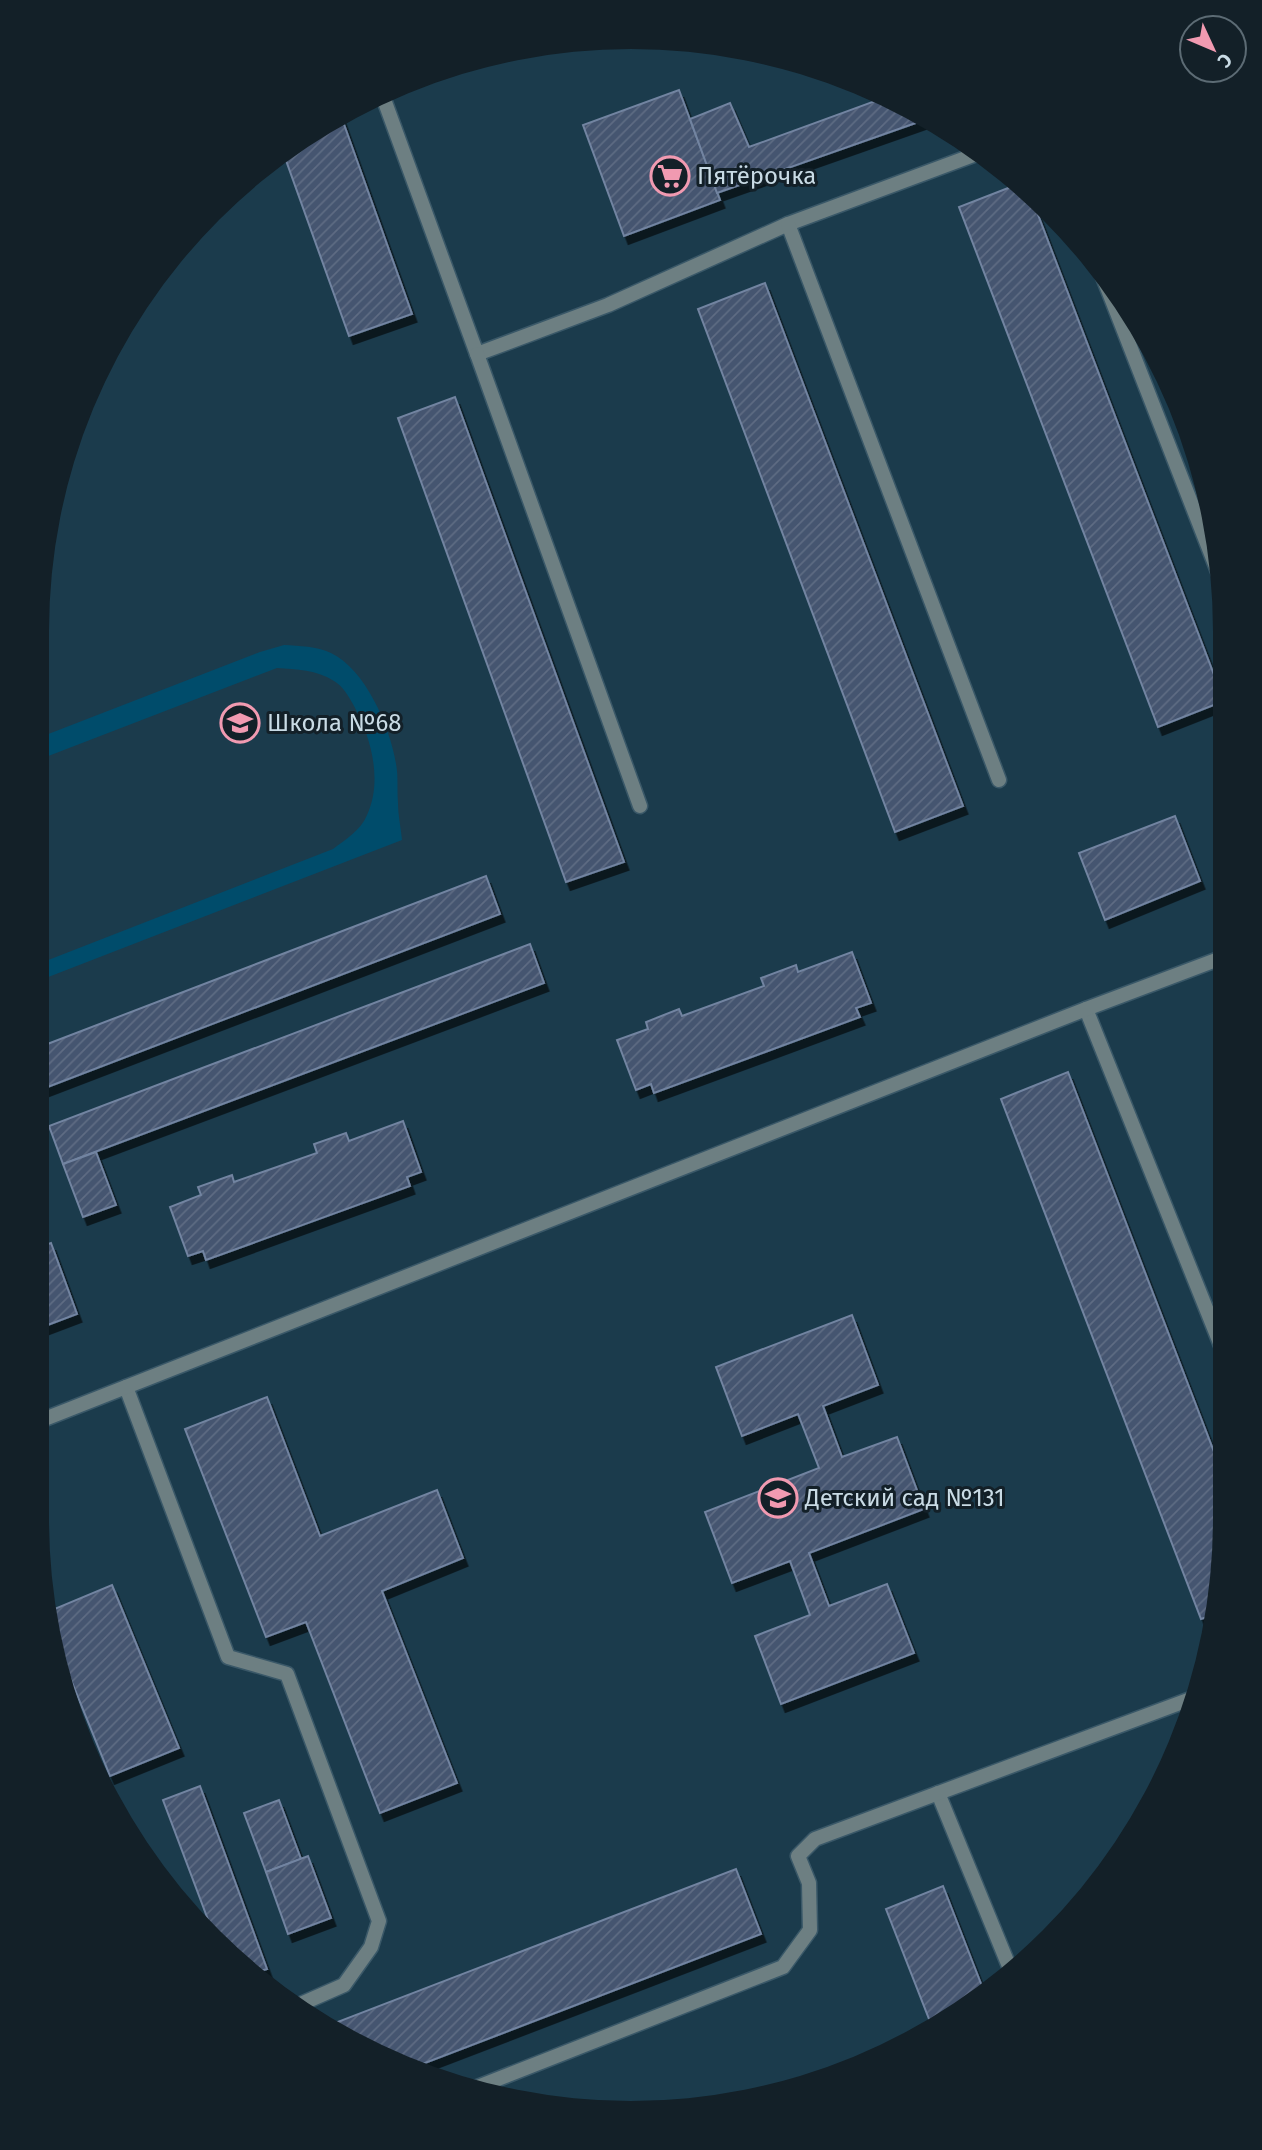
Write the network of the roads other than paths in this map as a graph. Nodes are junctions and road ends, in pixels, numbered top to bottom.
1 (386, 104) edge
2 (968, 157) edge
3 (788, 224) junction
4 (1115, 308) edge
5 (477, 354) junction
6 (1206, 540) edge
7 (999, 780) dead end
8 (640, 806) dead end
9 (1213, 961) edge
10 (1086, 1009) junction
11 (1213, 1326) edge
12 (126, 1387) junction
13 (49, 1417) edge
14 (1183, 1702) edge
15 (938, 1793) junction
16 (1008, 1963) edge
17 (306, 2002) edge
18 (488, 2083) edge

1 - 5 lane
2 - 3 lane
3 - 5 lane
3 - 7 lane
4 - 6 lane
5 - 8 lane
9 - 10 lane
10 - 11 lane
10 - 12 lane
12 - 13 lane
12 - 17 lane
14 - 15 lane
15 - 16 lane
15 - 18 lane

